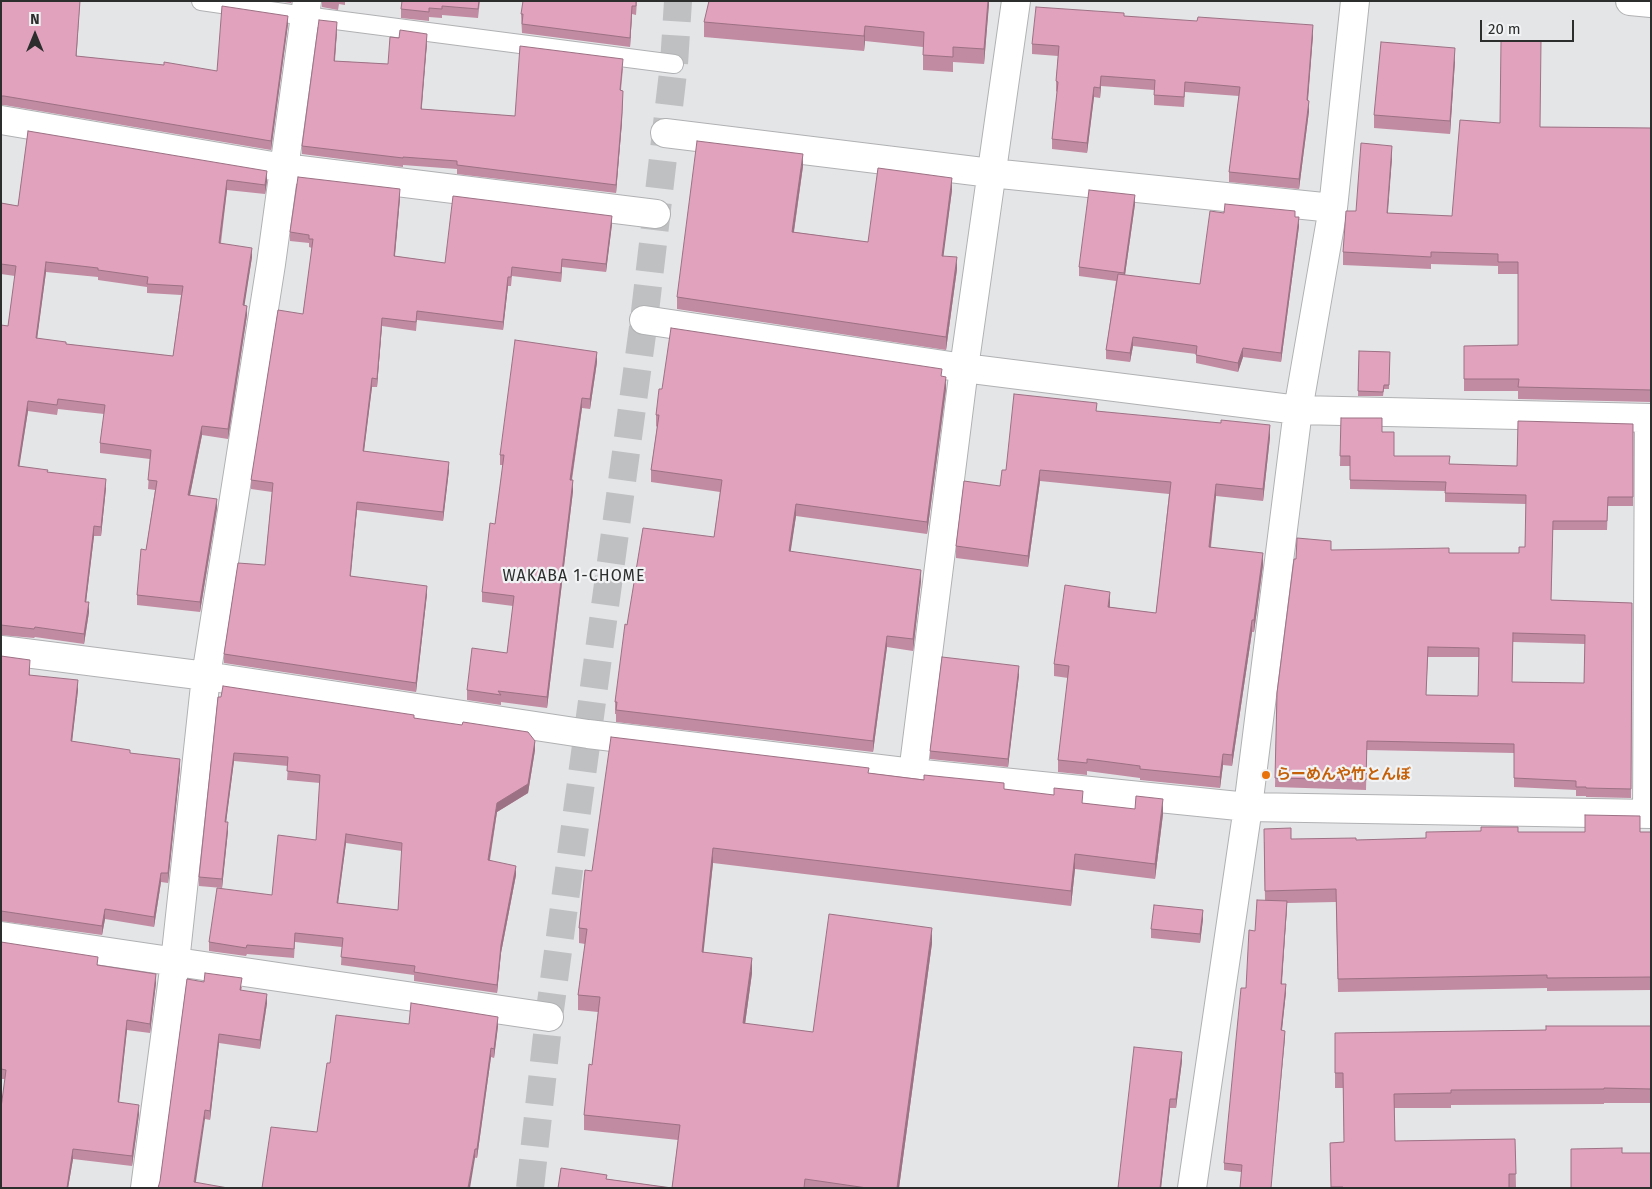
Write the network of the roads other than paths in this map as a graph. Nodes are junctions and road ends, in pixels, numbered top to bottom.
1 (201, 1) edge
2 (1016, 1) edge
3 (1355, 1) edge
4 (1630, 1) edge
5 (1651, 3) edge
6 (306, 9) edge
7 (674, 64) dead end
8 (1, 120) edge
9 (665, 133) dead end
10 (284, 168) junction
11 (991, 173) junction
12 (1332, 208) junction
13 (656, 214) dead end
14 (644, 320) dead end
15 (964, 368) junction
16 (1298, 410) junction
17 (1650, 418) edge
18 (1, 650) edge
19 (206, 676) junction
20 (913, 773) junction
21 (1248, 807) junction
22 (1649, 814) edge
23 (1, 936) edge
24 (175, 962) junction
25 (549, 1017) dead end
26 (145, 1188) edge
27 (1192, 1188) edge

1 - 6 lane
2 - 11 street
3 - 12 street
4 - 5 street
6 - 7 lane
6 - 10 street
8 - 10 street
9 - 11 street
10 - 13 street
10 - 19 street
11 - 12 street
11 - 15 street
12 - 16 street
14 - 15 street
15 - 16 street
15 - 20 street
16 - 17 street
16 - 21 street
17 - 22 street
18 - 19 street
19 - 20 street
19 - 24 street
20 - 21 street
21 - 22 street
21 - 27 street
23 - 24 street
24 - 25 street
24 - 26 street

